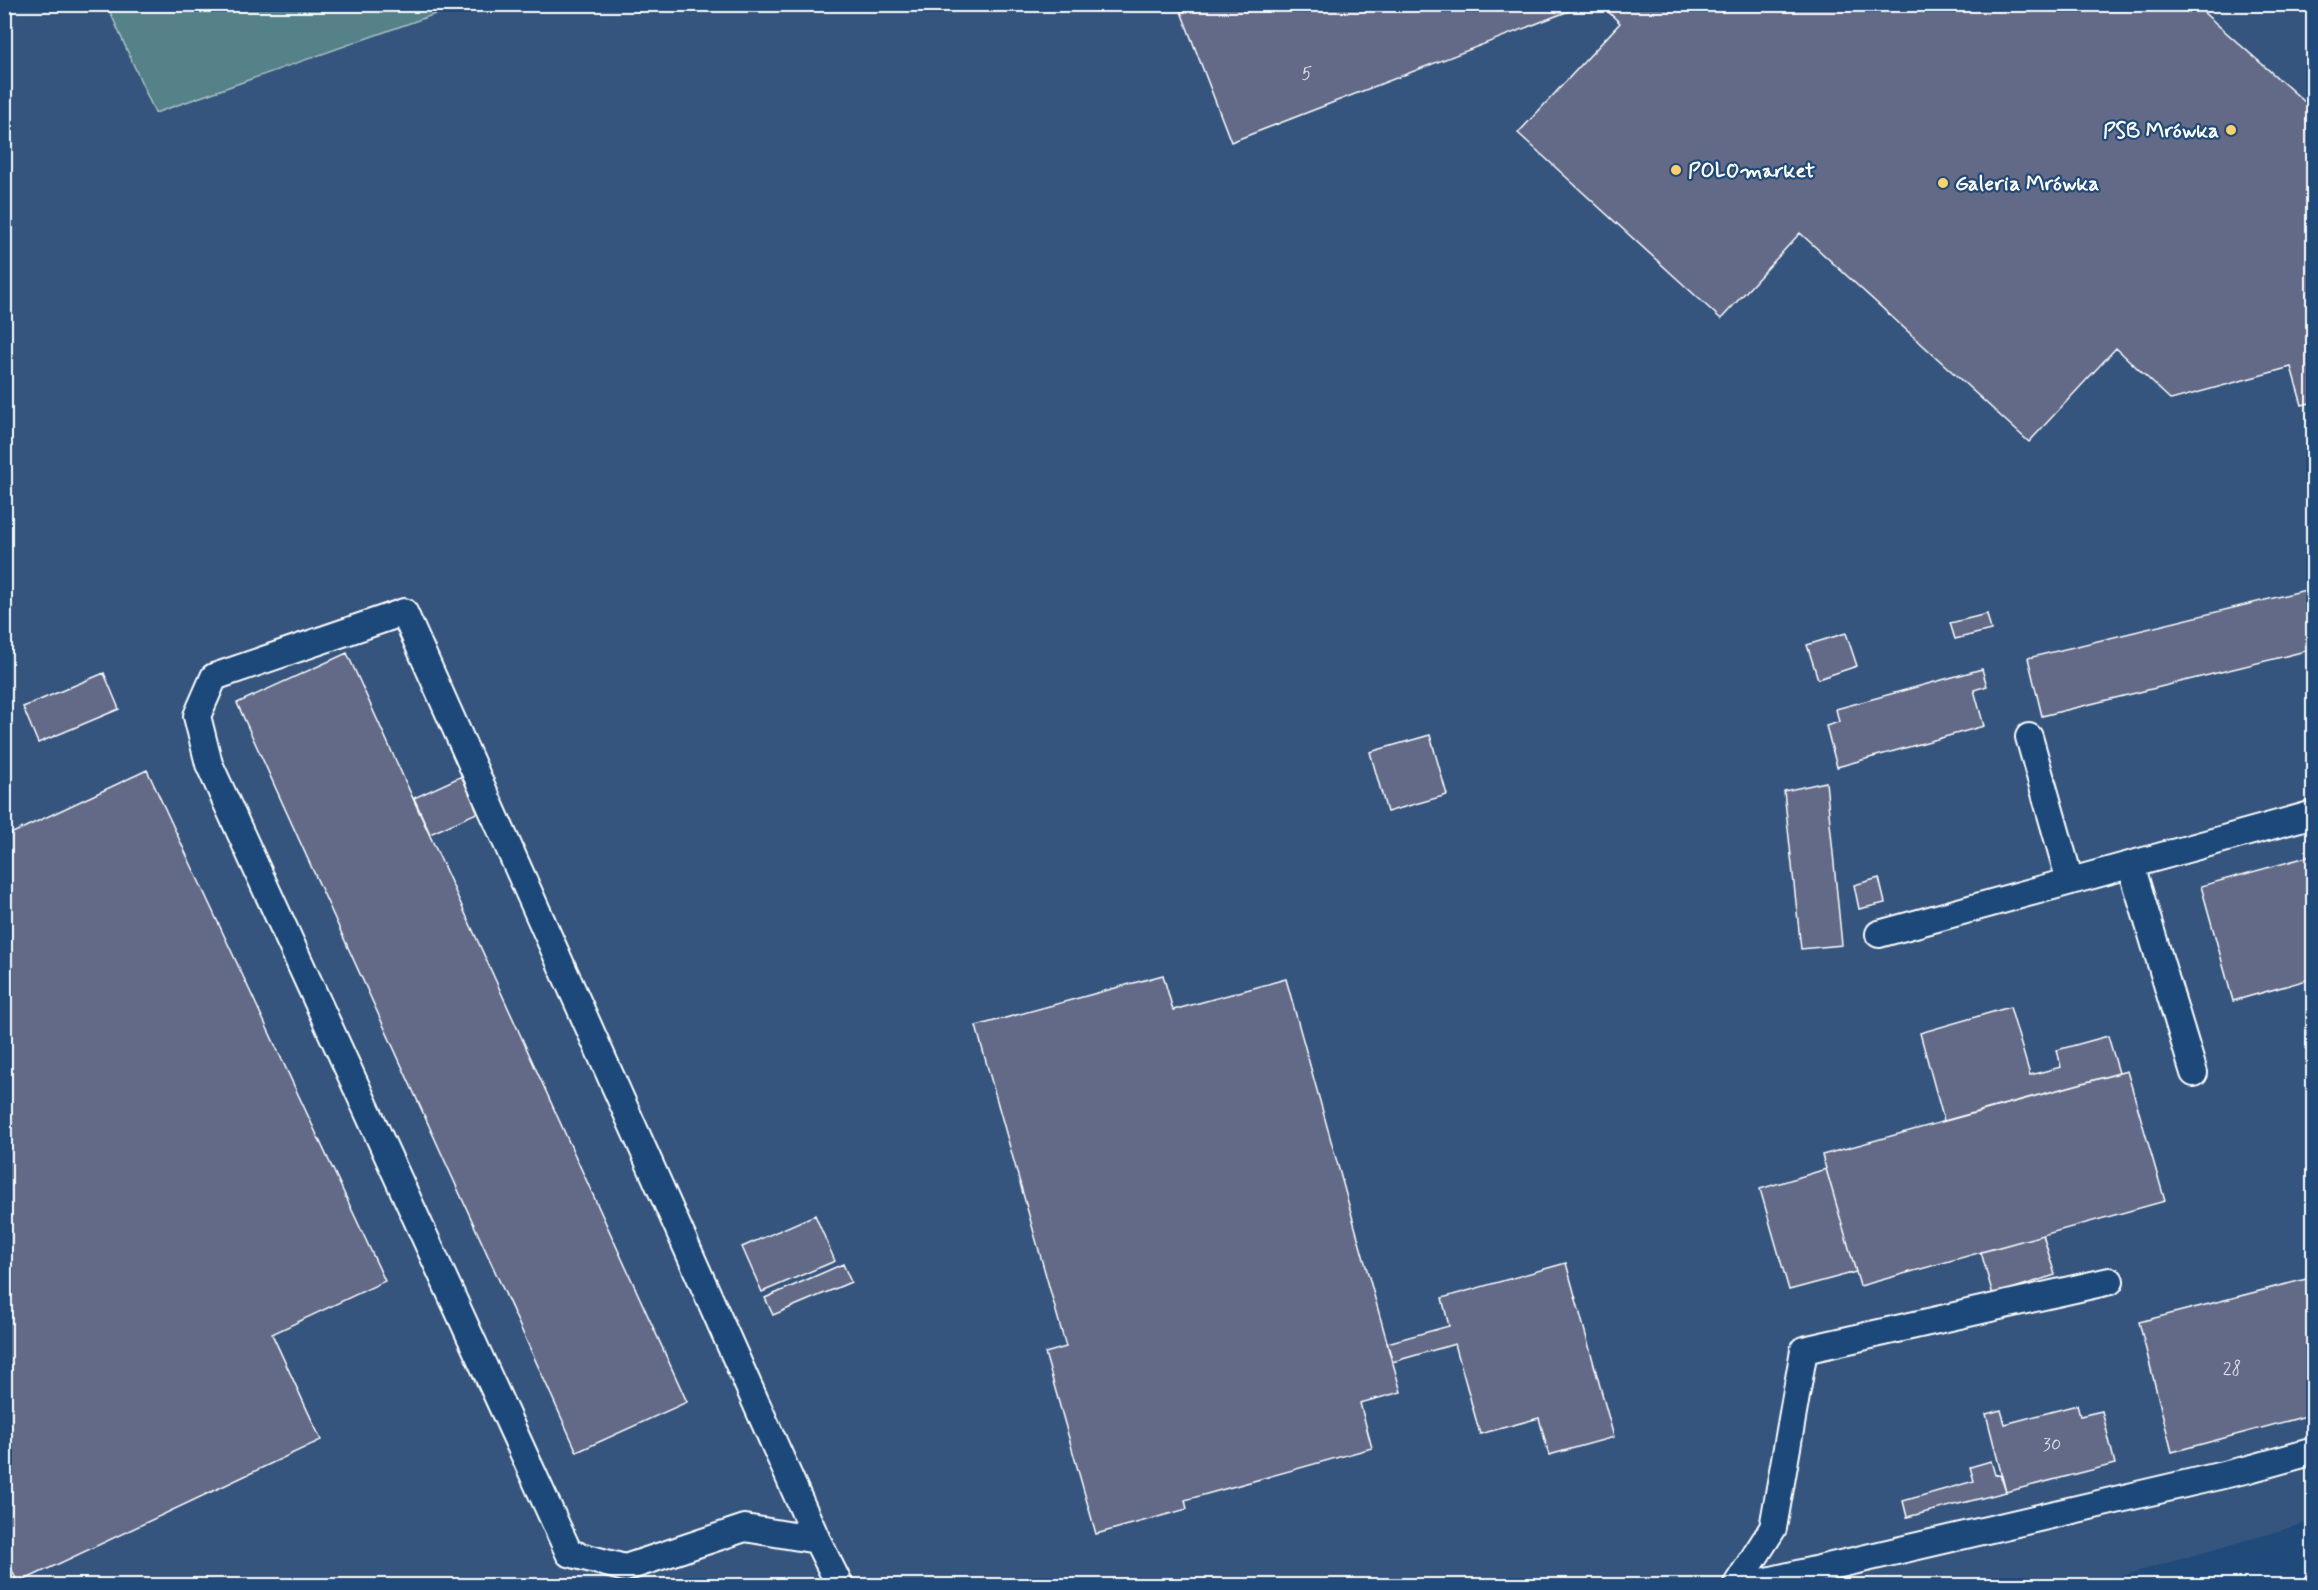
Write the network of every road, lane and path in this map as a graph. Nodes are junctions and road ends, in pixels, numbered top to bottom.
1 (2030, 737) dead end
2 (2313, 814) edge
3 (2131, 865) junction
4 (2070, 881) junction
5 (1879, 934) dead end
6 (2194, 1073) dead end
7 (2110, 1281) dead end
8 (2313, 1451) edge
9 (818, 1540) junction
10 (840, 1586) edge
11 (1736, 1586) edge
12 (1746, 1586) edge

1 - 4 lane
2 - 3 lane
3 - 4 lane
3 - 6 lane
4 - 5 lane
7 - 11 lane
8 - 12 lane
9 - 9 lane
9 - 10 lane

